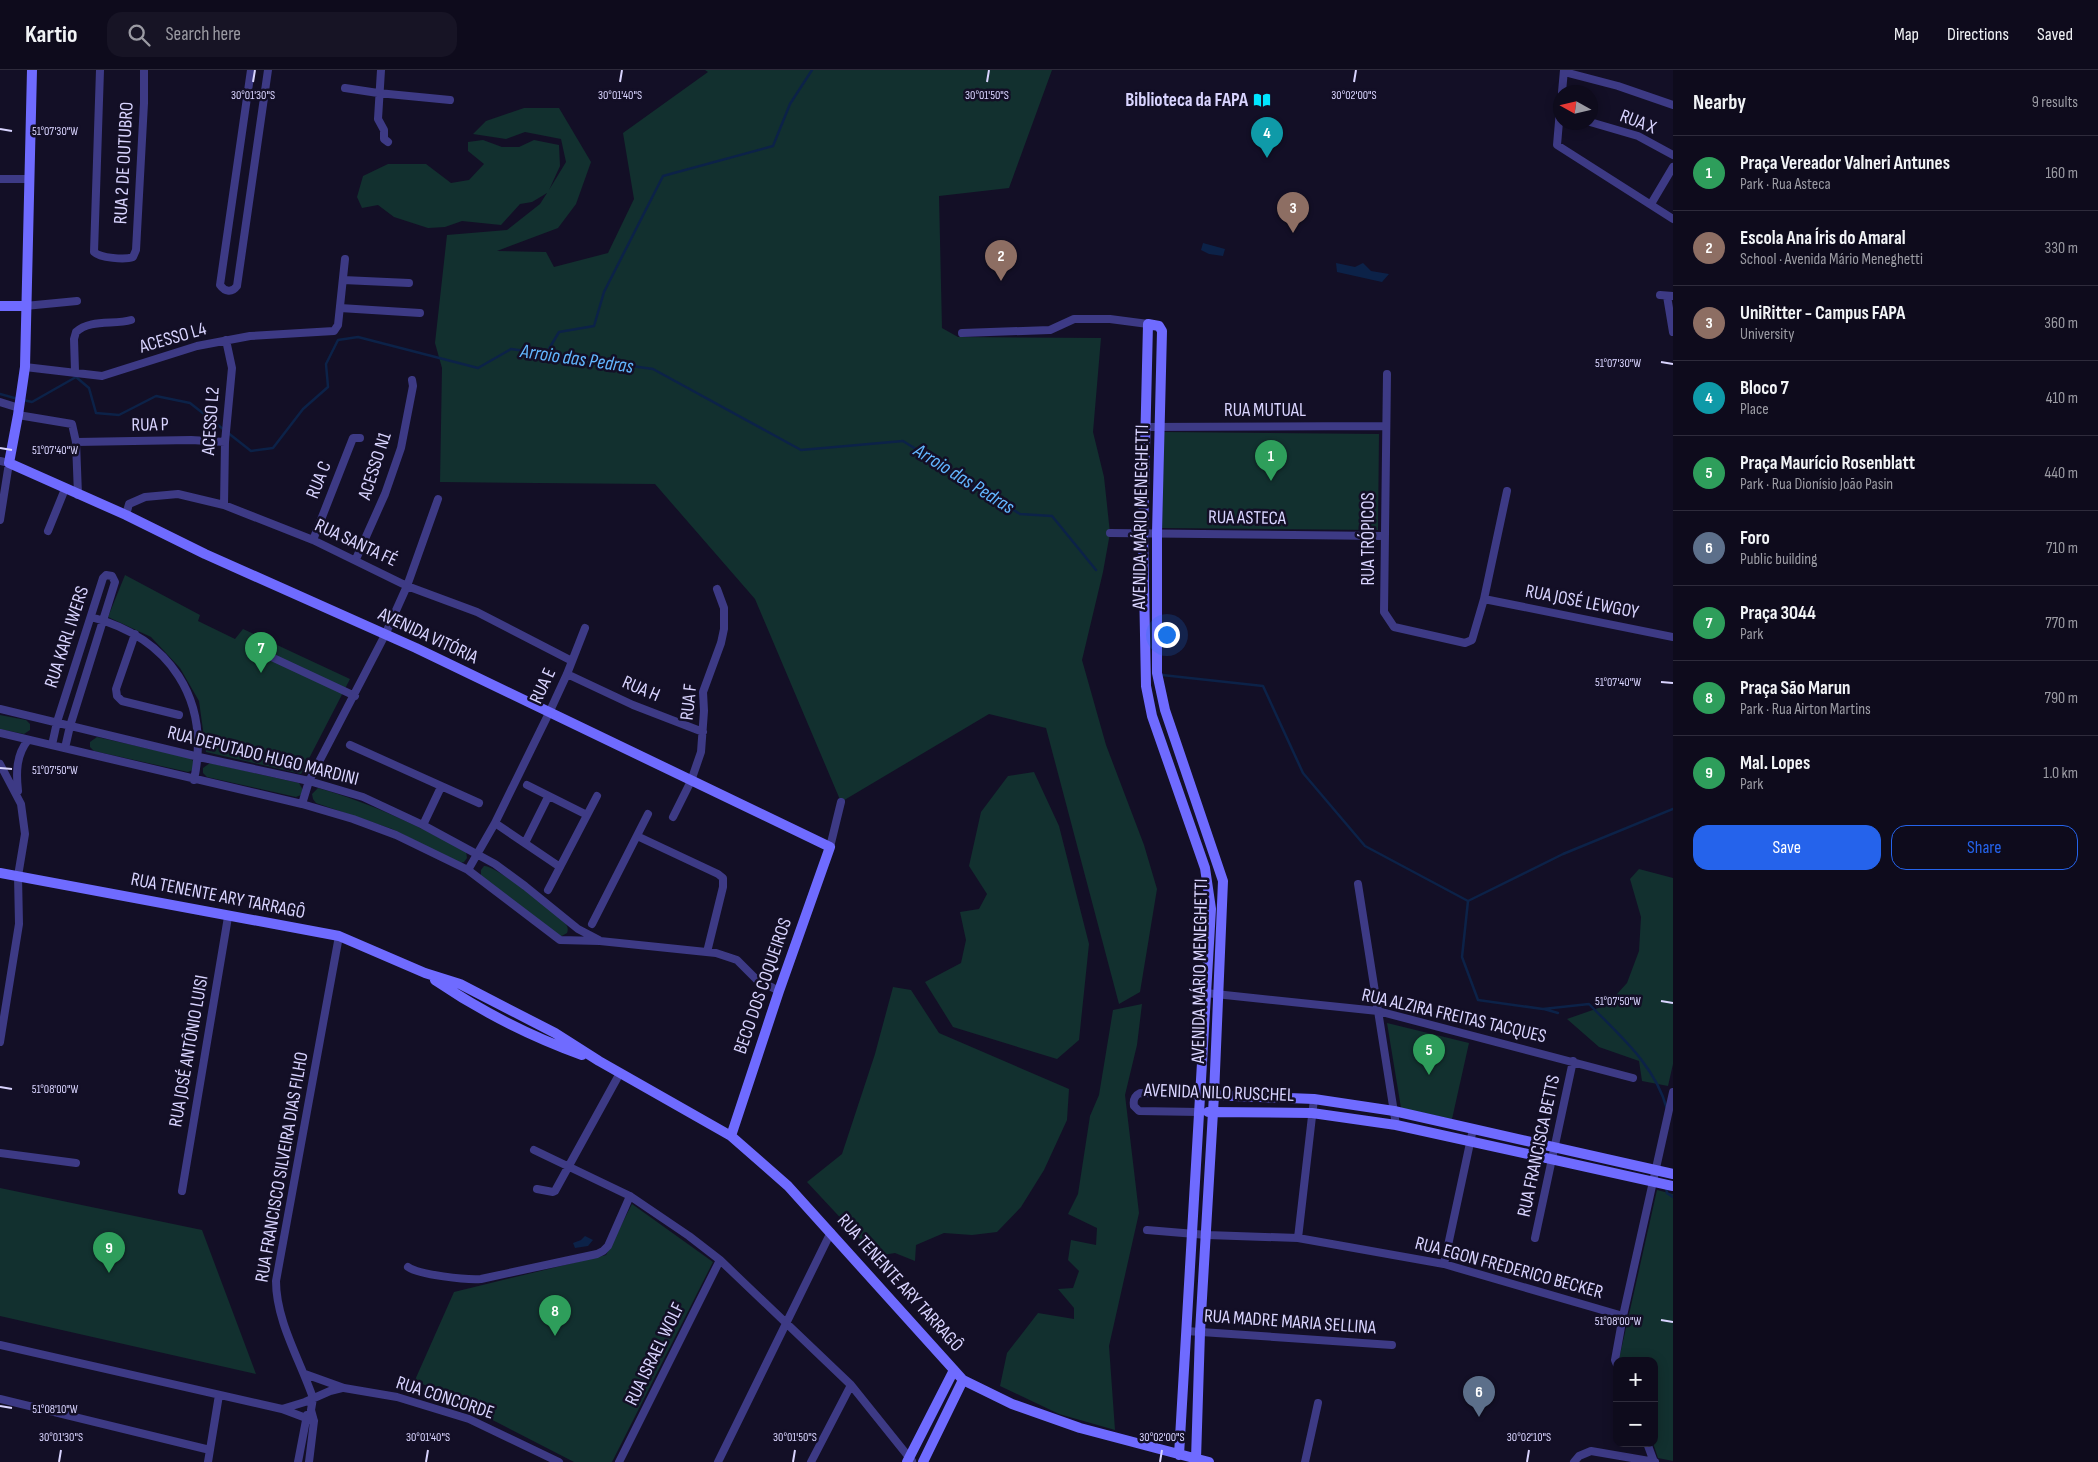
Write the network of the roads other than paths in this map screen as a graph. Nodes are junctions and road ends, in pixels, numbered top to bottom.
1 (32, 70) edge
2 (100, 70) edge
3 (144, 70) edge
4 (251, 70) edge
5 (268, 70) edge
6 (381, 70) edge
7 (1564, 71) edge
8 (1563, 85) edge
9 (344, 88) dead end
10 (378, 93) junction
11 (450, 100) dead end
12 (1673, 105) edge
13 (1598, 124) edge
14 (1558, 130) edge
15 (388, 142) dead end
16 (1673, 156) edge
17 (1673, 167) edge
18 (0, 178) edge
19 (28, 179) junction
20 (1651, 204) junction
21 (1673, 219) edge
22 (345, 259) dead end
23 (343, 280) junction
24 (409, 283) dead end
25 (1667, 296) edge
26 (77, 302) dead end
27 (0, 306) edge
28 (25, 306) junction
29 (340, 308) junction
30 (420, 313) dead end
31 (131, 320) dead end
32 (1148, 324) junction
33 (1673, 332) edge
34 (962, 333) dead end
35 (226, 340) junction
36 (25, 367) junction
37 (75, 372) junction
38 (1387, 374) dead end
39 (412, 380) dead end
40 (0, 402) edge
41 (20, 405) junction
42 (1386, 426) junction
43 (1145, 427) junction
44 (1159, 427) junction
45 (360, 438) dead end
46 (76, 442) junction
47 (225, 442) junction
48 (4, 462) edge
49 (65, 489) junction
50 (1507, 491) dead end
51 (78, 495) junction
52 (438, 499) dead end
53 (224, 505) junction
54 (126, 515) junction
55 (0, 518) edge
56 (48, 531) dead end
57 (1110, 533) dead end
58 (1143, 533) junction
59 (1156, 533) junction
60 (1384, 536) junction
61 (313, 540) junction
62 (356, 559) junction
63 (407, 586) junction
64 (717, 589) dead end
65 (1484, 599) junction
66 (91, 617) junction
67 (103, 620) junction
68 (586, 628) dead end
69 (135, 634) junction
70 (385, 635) junction
71 (1673, 637) edge
72 (265, 654) dead end
73 (572, 661) junction
74 (567, 674) junction
75 (1159, 684) junction
76 (1146, 686) junction
77 (355, 696) junction
78 (0, 709) edge
79 (549, 713) junction
80 (179, 715) dead end
81 (57, 722) junction
82 (70, 726) junction
83 (703, 732) junction
84 (0, 733) edge
85 (28, 740) junction
86 (350, 744) dead end
87 (52, 745) junction
88 (65, 748) junction
89 (199, 757) junction
90 (0, 764) edge
91 (194, 780) junction
92 (309, 781) junction
93 (690, 781) junction
94 (1189, 782) junction
95 (527, 785) dead end
96 (1176, 785) junction
97 (441, 787) junction
98 (18, 796) junction
99 (597, 796) dead end
100 (548, 797) junction
101 (841, 802) dead end
102 (479, 803) dead end
103 (302, 804) junction
104 (648, 814) dead end
105 (587, 815) junction
106 (673, 817) dead end
107 (495, 823) junction
108 (423, 825) junction
109 (636, 836) junction
110 (525, 843) junction
111 (830, 847) junction
112 (477, 854) junction
113 (560, 867) junction
114 (468, 870) junction
115 (0, 873) edge
116 (18, 876) junction
117 (1223, 880) junction
118 (1208, 882) junction
119 (1358, 884) dead end
120 (548, 890) dead end
121 (228, 917) junction
122 (572, 924) junction
123 (592, 924) dead end
124 (339, 936) junction
125 (563, 941) junction
126 (600, 941) junction
127 (707, 952) junction
128 (778, 991) junction
129 (1206, 993) junction
130 (1219, 994) junction
131 (1378, 1011) junction
132 (0, 1042) edge
133 (1574, 1061) junction
134 (620, 1073) junction
135 (1633, 1078) dead end
136 (1673, 1092) edge
137 (1200, 1094) junction
138 (1214, 1095) junction
139 (1314, 1099) junction
140 (1394, 1111) junction
141 (1199, 1112) junction
142 (1214, 1112) junction
143 (1312, 1114) junction
144 (1396, 1125) junction
145 (1473, 1129) junction
146 (731, 1136) junction
147 (1472, 1141) junction
148 (1555, 1147) junction
149 (534, 1150) dead end
150 (0, 1153) edge
151 (1552, 1160) junction
152 (76, 1163) dead end
153 (568, 1167) junction
154 (1656, 1170) junction
155 (1673, 1174) edge
156 (1653, 1182) junction
157 (1673, 1186) edge
158 (537, 1189) dead end
159 (182, 1191) dead end
160 (630, 1196) junction
161 (1147, 1230) dead end
162 (830, 1232) junction
163 (1192, 1234) junction
164 (1207, 1235) junction
165 (1298, 1238) junction
166 (1535, 1238) dead end
167 (720, 1260) junction
168 (1444, 1264) junction
169 (408, 1267) dead end
170 (1623, 1316) junction
171 (786, 1322) junction
172 (1186, 1331) junction
173 (1200, 1332) junction
174 (0, 1345) edge
175 (1392, 1345) dead end
176 (1616, 1357) edge
177 (954, 1370) junction
178 (305, 1374) junction
179 (963, 1380) junction
180 (851, 1385) junction
181 (344, 1388) junction
182 (219, 1395) junction
183 (313, 1398) junction
184 (0, 1399) edge
185 (1318, 1402) dead end
186 (282, 1409) junction
187 (311, 1410) junction
188 (306, 1419) junction
189 (314, 1421) junction
190 (1649, 1447) edge
191 (210, 1450) junction
192 (1179, 1455) junction
193 (1196, 1459) junction
194 (910, 1460) edge
195 (208, 1462) edge
196 (298, 1462) edge
197 (309, 1462) edge
198 (559, 1462) edge
199 (619, 1462) edge
200 (718, 1462) edge
201 (811, 1462) edge
202 (923, 1462) edge
203 (1209, 1462) edge
204 (1306, 1462) edge
205 (1574, 1462) edge
206 (1655, 1462) edge

1 - 19 street
2 - 3 street, RUA 2 DE OUTUBRO
4 - 5 street
6 - 10 street
7 - 8 street
7 - 12 street
9 - 10 street
10 - 11 street
10 - 15 street
13 - 16 street, RUA X
14 - 20 street
17 - 20 street
18 - 19 street
19 - 28 street
20 - 21 street
22 - 23 street
23 - 24 street
23 - 29 street
25 - 33 street
26 - 28 street
27 - 28 street
28 - 36 street
29 - 30 street
29 - 35 street, ACESSO L4
31 - 37 street
32 - 34 street
32 - 43 street, AVENIDA MÁRIO MENEGHETTI
32 - 44 street, AVENIDA MÁRIO MENEGHETTI
35 - 37 street, ACESSO L4
35 - 47 street, ACESSO L2
36 - 37 street, ACESSO L4
36 - 41 street
38 - 42 street, RUA TRÓPICOS
39 - 62 street, ACESSO N1
40 - 41 street
41 - 46 street
41 - 48 street
42 - 44 street, RUA MUTUAL
42 - 60 street, RUA TRÓPICOS
43 - 44 street, RUA MUTUAL
43 - 58 street, AVENIDA MÁRIO MENEGHETTI
44 - 59 street, AVENIDA MÁRIO MENEGHETTI
45 - 61 street, RUA C
46 - 47 street, RUA P
46 - 51 street
47 - 53 street, ACESSO L2
48 - 49 street, AVENIDA VITÓRIA
48 - 55 street
49 - 51 street, AVENIDA VITÓRIA
49 - 56 street
50 - 65 street
51 - 54 street, AVENIDA VITÓRIA
52 - 63 street
53 - 54 street, RUA SANTA FÉ
53 - 61 street, RUA SANTA FÉ
54 - 70 street, AVENIDA VITÓRIA
57 - 58 street, RUA ASTECA
58 - 59 street, RUA ASTECA
58 - 76 street, AVENIDA MÁRIO MENEGHETTI
59 - 60 street, RUA ASTECA
59 - 75 street, AVENIDA MÁRIO MENEGHETTI
60 - 65 street, RUA TRÓPICOS
61 - 62 street, RUA SANTA FÉ
62 - 63 street, RUA SANTA FÉ
63 - 70 street
63 - 73 street, RUA SANTA FÉ
64 - 83 street, RUA F
65 - 71 street, RUA JOSÉ LEWGOY
66 - 67 street
66 - 67 street, RUA KARL IWERS
66 - 81 street, RUA KARL IWERS
67 - 69 street
67 - 82 street, RUA KARL IWERS
68 - 73 street, RUA E
69 - 80 street
69 - 89 street
70 - 77 street
70 - 79 street, AVENIDA VITÓRIA
72 - 77 street
73 - 74 street, RUA E
74 - 79 street, RUA E
74 - 83 street, RUA H
75 - 76 street
75 - 94 street, AVENIDA MÁRIO MENEGHETTI
76 - 96 street, AVENIDA MÁRIO MENEGHETTI
77 - 92 street
78 - 81 street, RUA DEPUTADO HUGO MARDINI
79 - 93 street, AVENIDA VITÓRIA
79 - 107 street, RUA E
81 - 82 street, RUA DEPUTADO HUGO MARDINI
81 - 87 street, RUA KARL IWERS
82 - 88 street, RUA KARL IWERS
82 - 89 street, RUA DEPUTADO HUGO MARDINI
83 - 93 street, RUA F
84 - 85 street, RUA DEPUTADO HUGO MARDINI
85 - 87 street, RUA DEPUTADO HUGO MARDINI
85 - 98 street
86 - 97 street
87 - 88 street, RUA DEPUTADO HUGO MARDINI
88 - 91 street, RUA DEPUTADO HUGO MARDINI
89 - 91 street
89 - 92 street, RUA DEPUTADO HUGO MARDINI
90 - 98 street
91 - 103 street, RUA DEPUTADO HUGO MARDINI
92 - 103 street
92 - 108 street, RUA DEPUTADO HUGO MARDINI
93 - 106 street, RUA F
93 - 111 street, AVENIDA VITÓRIA
94 - 96 street
94 - 117 street, AVENIDA MÁRIO MENEGHETTI
95 - 100 street
96 - 118 street, AVENIDA MÁRIO MENEGHETTI
97 - 102 street
97 - 108 street
98 - 116 street
99 - 105 street
100 - 105 street
100 - 110 street
101 - 111 street
103 - 114 street, RUA DEPUTADO HUGO MARDINI
104 - 109 street
105 - 113 street
107 - 110 street
107 - 112 street, RUA E
108 - 112 street, RUA DEPUTADO HUGO MARDINI
109 - 123 street
109 - 127 street
110 - 113 street
111 - 128 street, BECO DOS COQUEIROS
112 - 114 street, RUA E
112 - 122 street, RUA DEPUTADO HUGO MARDINI
113 - 120 street
114 - 125 street, RUA DEPUTADO HUGO MARDINI
115 - 116 street, RUA TENENTE ARY TARRAGÔ
116 - 121 street, RUA TENENTE ARY TARRAGÔ
116 - 132 street
117 - 118 street
117 - 130 street, AVENIDA MÁRIO MENEGHETTI
118 - 129 street, AVENIDA MÁRIO MENEGHETTI
119 - 131 street
121 - 124 street, RUA TENENTE ARY TARRAGÔ
121 - 159 street, RUA JOSÉ ANTÔNIO LUISI
122 - 125 street
122 - 126 street, RUA DEPUTADO HUGO MARDINI
124 - 134 street, RUA TENENTE ARY TARRAGÔ
124 - 178 street, RUA FRANCISCO SILVEIRA DIAS FILHO
125 - 126 street, RUA DEPUTADO HUGO MARDINI
126 - 127 street, RUA DEPUTADO HUGO MARDINI
127 - 128 street, RUA DEPUTADO HUGO MARDINI
128 - 146 street, BECO DOS COQUEIROS
129 - 130 street, RUA ALZIRA FREITAS TACQUES
129 - 137 street, AVENIDA MÁRIO MENEGHETTI
130 - 131 street, RUA ALZIRA FREITAS TACQUES
130 - 138 street, AVENIDA MÁRIO MENEGHETTI
131 - 133 street, RUA ALZIRA FREITAS TACQUES
131 - 140 street
133 - 135 street, RUA ALZIRA FREITAS TACQUES
133 - 148 street, RUA FRANCISCA BETTS
134 - 146 street, RUA TENENTE ARY TARRAGÔ
134 - 153 street
136 - 154 street
137 - 138 street, AVENIDA NILO RUSCHEL
137 - 141 street, AVENIDA MÁRIO MENEGHETTI
137 - 141 street, AVENIDA NILO RUSCHEL
138 - 139 street, AVENIDA NILO RUSCHEL
138 - 142 street, AVENIDA MÁRIO MENEGHETTI
139 - 140 street, AVENIDA NILO RUSCHEL
139 - 143 street
140 - 144 street
140 - 145 street, AVENIDA NILO RUSCHEL
141 - 142 street, AVENIDA NILO RUSCHEL
141 - 163 street, AVENIDA MÁRIO MENEGHETTI
142 - 143 street, AVENIDA NILO RUSCHEL
142 - 164 street, AVENIDA MÁRIO MENEGHETTI
143 - 144 street, AVENIDA NILO RUSCHEL
143 - 165 street
144 - 147 street, AVENIDA NILO RUSCHEL
145 - 147 street
145 - 148 street, AVENIDA NILO RUSCHEL
146 - 162 street, RUA TENENTE ARY TARRAGÔ
147 - 151 street, AVENIDA NILO RUSCHEL
147 - 168 street
148 - 151 street, RUA FRANCISCA BETTS
148 - 154 street, AVENIDA NILO RUSCHEL
149 - 153 street
150 - 152 street
151 - 156 street, AVENIDA NILO RUSCHEL
151 - 166 street, RUA FRANCISCA BETTS
153 - 158 street
153 - 160 street
154 - 155 street, AVENIDA NILO RUSCHEL
154 - 156 street
156 - 157 street, AVENIDA NILO RUSCHEL
156 - 170 street
160 - 167 street
160 - 169 street
161 - 163 street, RUA EGON FREDERICO BECKER
162 - 171 street
162 - 177 street, RUA TENENTE ARY TARRAGÔ
163 - 164 street, RUA EGON FREDERICO BECKER
163 - 172 street, AVENIDA MÁRIO MENEGHETTI
164 - 165 street, RUA EGON FREDERICO BECKER
164 - 173 street, AVENIDA MÁRIO MENEGHETTI
165 - 168 street, RUA EGON FREDERICO BECKER
167 - 171 street
167 - 199 street, RUA ISRAEL WOLF
168 - 170 street, RUA EGON FREDERICO BECKER
170 - 176 street
171 - 180 street
171 - 200 street
172 - 173 street, RUA MADRE MARIA SELLINA
172 - 192 street, AVENIDA MÁRIO MENEGHETTI
173 - 175 street, RUA MADRE MARIA SELLINA
173 - 193 street, AVENIDA MÁRIO MENEGHETTI
174 - 182 street
177 - 179 street, RUA TENENTE ARY TARRAGÔ
177 - 194 street
178 - 181 street, RUA CONCORDE
178 - 183 street, RUA FRANCISCO SILVEIRA DIAS FILHO
179 - 192 street, RUA TENENTE ARY TARRAGÔ
179 - 202 street
180 - 194 street
180 - 201 street
181 - 183 street, RUA CONCORDE
181 - 198 street, RUA CONCORDE
182 - 186 street
182 - 191 street
183 - 186 street, RUA CONCORDE
183 - 187 street
184 - 191 street
185 - 204 street
186 - 188 street
187 - 188 street
187 - 189 street
188 - 189 street
188 - 196 street
189 - 197 street
190 - 206 street
191 - 195 street
192 - 193 street, RUA TENENTE ARY TARRAGÔ
193 - 203 street, RUA TENENTE ARY TARRAGÔ
205 - 206 street

